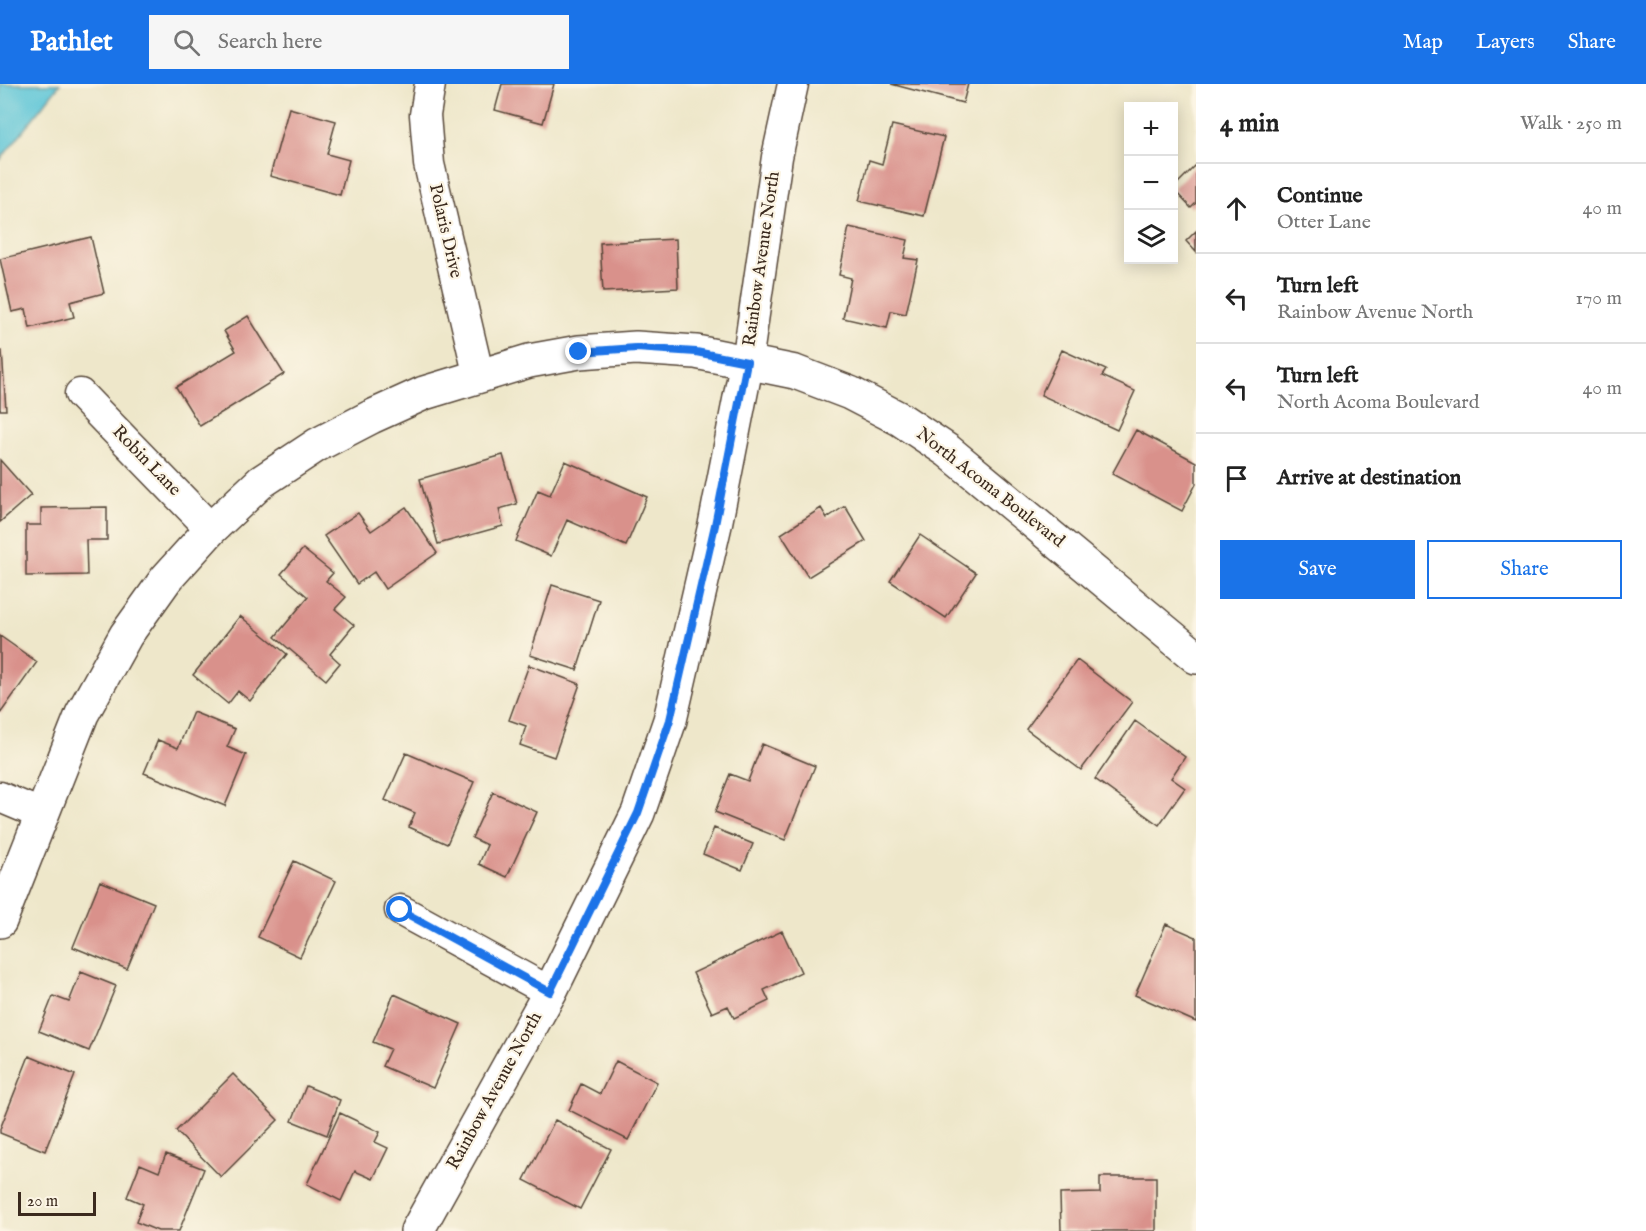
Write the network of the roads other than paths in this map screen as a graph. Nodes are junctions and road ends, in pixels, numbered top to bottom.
1 (430, 84) edge
2 (793, 84) edge
3 (747, 362) junction
4 (479, 376) junction
5 (80, 394) dead end
6 (211, 529) junction
7 (1196, 657) edge
8 (0, 797) edge
9 (43, 815) junction
10 (400, 910) dead end
11 (0, 921) edge
12 (550, 992) junction
13 (417, 1231) edge

1 - 4 street, Polaris Drive
2 - 3 street, Rainbow Avenue North
3 - 4 main road, North Acoma Boulevard
3 - 7 main road, North Acoma Boulevard
3 - 12 main road, Rainbow Avenue North
4 - 6 main road, North Acoma Boulevard
5 - 6 street, Robin Lane
6 - 9 main road, North Acoma Boulevard
8 - 9 street
9 - 11 main road, North Acoma Boulevard
10 - 12 street
12 - 13 main road, Rainbow Avenue North

